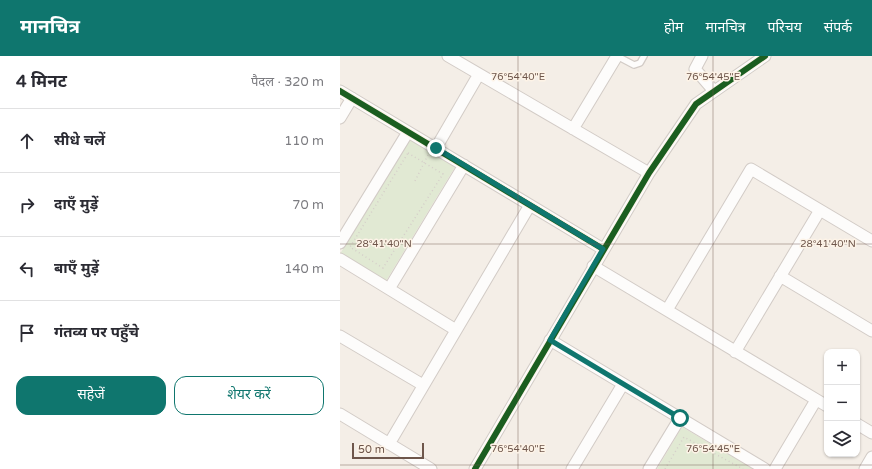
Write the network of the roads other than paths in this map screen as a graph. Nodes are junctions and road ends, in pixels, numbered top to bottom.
1 (448, 56) edge
2 (617, 56) edge
3 (644, 56) edge
4 (702, 56) edge
5 (765, 56) edge
6 (479, 74) junction
7 (340, 91) edge
8 (714, 91) junction
9 (352, 98) junction
10 (340, 118) edge
11 (573, 129) junction
12 (408, 132) junction
13 (434, 148) junction
14 (464, 165) junction
15 (649, 173) junction
16 (530, 205) junction
17 (820, 210) junction
18 (872, 241) edge
19 (340, 243) edge
20 (603, 249) junction
21 (340, 260) edge
22 (593, 266) junction
23 (780, 276) junction
24 (389, 289) junction
25 (667, 310) junction
26 (456, 330) junction
27 (872, 331) edge
28 (340, 336) edge
29 (550, 340) junction
30 (736, 352) junction
31 (623, 384) junction
32 (423, 385) junction
33 (816, 400) junction
34 (824, 404) edge
35 (340, 414) edge
36 (680, 418) junction
37 (860, 426) edge
38 (872, 433) edge
39 (389, 444) junction
40 (872, 457) edge
41 (431, 469) edge
42 (475, 469) edge
43 (572, 469) edge
44 (649, 469) edge
45 (765, 469) edge
46 (774, 469) edge
47 (865, 469) edge

1 - 6 street
2 - 3 lane
2 - 11 street
4 - 8 street
5 - 8 street
6 - 11 street
6 - 13 street
7 - 9 street
8 - 15 street
9 - 10 street
9 - 12 street
11 - 15 street
12 - 13 street
12 - 19 street
13 - 14 street
14 - 16 street
14 - 24 street
15 - 20 street
16 - 20 street
16 - 26 street
17 - 18 street
17 - 23 street
17 - 25 street
20 - 22 street
21 - 24 street
22 - 25 street
22 - 29 street
23 - 27 street
23 - 30 street
24 - 26 street
25 - 30 street
26 - 32 street
28 - 32 street
29 - 31 street
29 - 42 street
30 - 33 street
31 - 36 street
31 - 43 street
32 - 39 street
33 - 34 street
33 - 46 street
35 - 39 street
36 - 44 street
36 - 45 street
37 - 38 street
39 - 41 street
40 - 47 street

